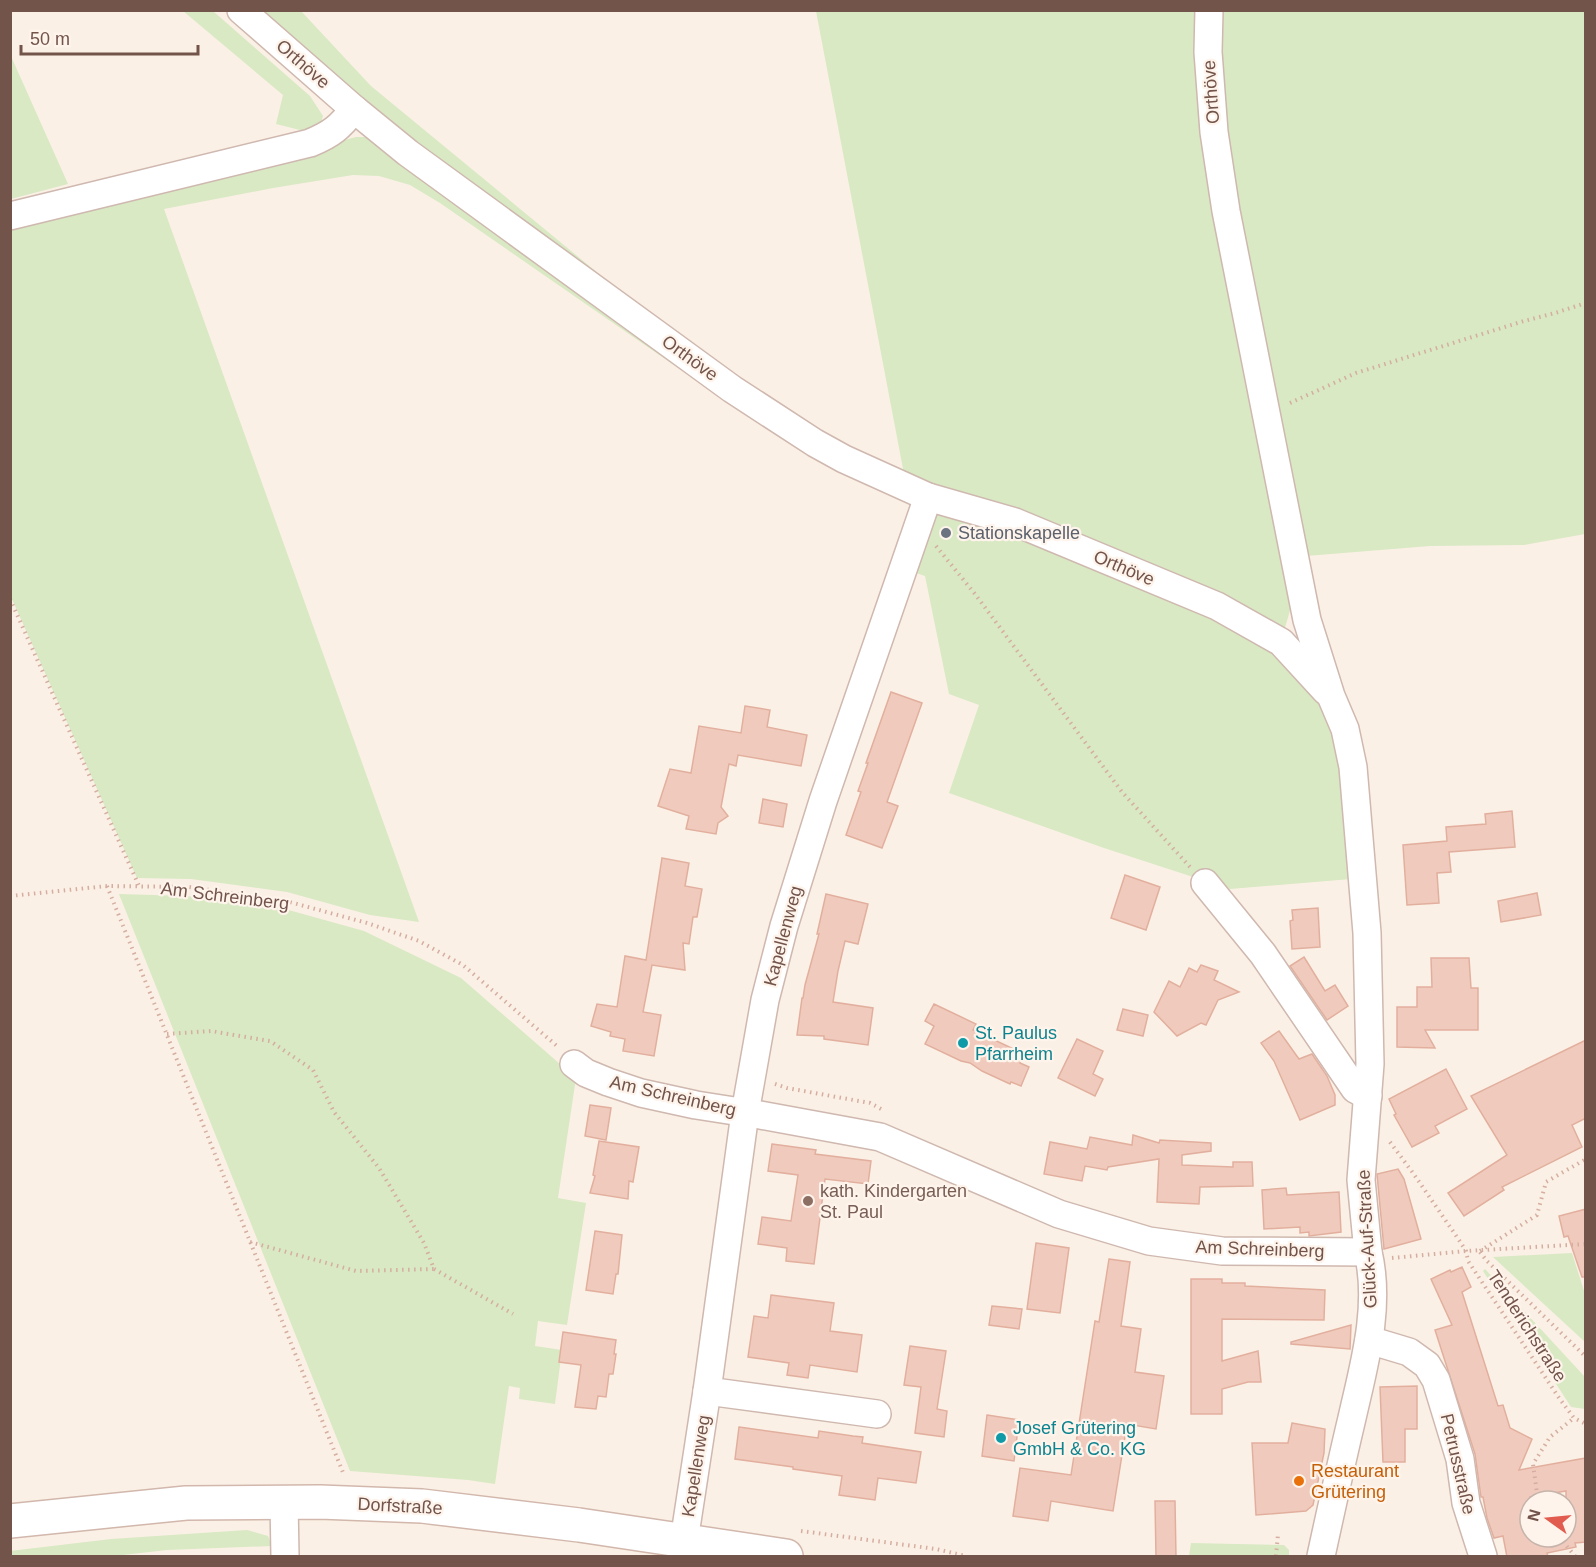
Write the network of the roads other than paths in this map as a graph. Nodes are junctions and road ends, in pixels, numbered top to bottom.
1 (241, 10) edge
2 (1209, 10) edge
3 (354, 109) junction
4 (10, 216) edge
5 (928, 497) junction
6 (1331, 696) junction
7 (1205, 883) road end
8 (574, 1064) road end
9 (1368, 1096) junction
10 (745, 1113) junction
11 (1369, 1257) junction
12 (1369, 1340) junction
13 (707, 1391) junction
14 (877, 1414) dead end
15 (284, 1502) junction
16 (10, 1521) edge
17 (684, 1541) junction
18 (790, 1543) edge
19 (285, 1557) edge
20 (1321, 1557) edge
21 (1483, 1557) edge

1 - 3 street, Orthöve
2 - 6 street, Orthöve
3 - 4 street
3 - 5 street, Orthöve
5 - 6 street, Orthöve
5 - 10 street, Kapellenweg
6 - 9 street, Glück-Auf-Straße
7 - 9 street
8 - 10 street, Am Schreinberg
9 - 11 street, Glück-Auf-Straße
10 - 11 street, Am Schreinberg
10 - 13 street, Kapellenweg
11 - 12 street, Glück-Auf-Straße
12 - 20 street, Glück-Auf-Straße
12 - 21 street, Petrusstraße
13 - 14 street, Kapellenweg
13 - 17 street, Kapellenweg
15 - 16 street, Dorfstraße
15 - 17 street, Dorfstraße
15 - 19 street
17 - 18 street, Dorfstraße

